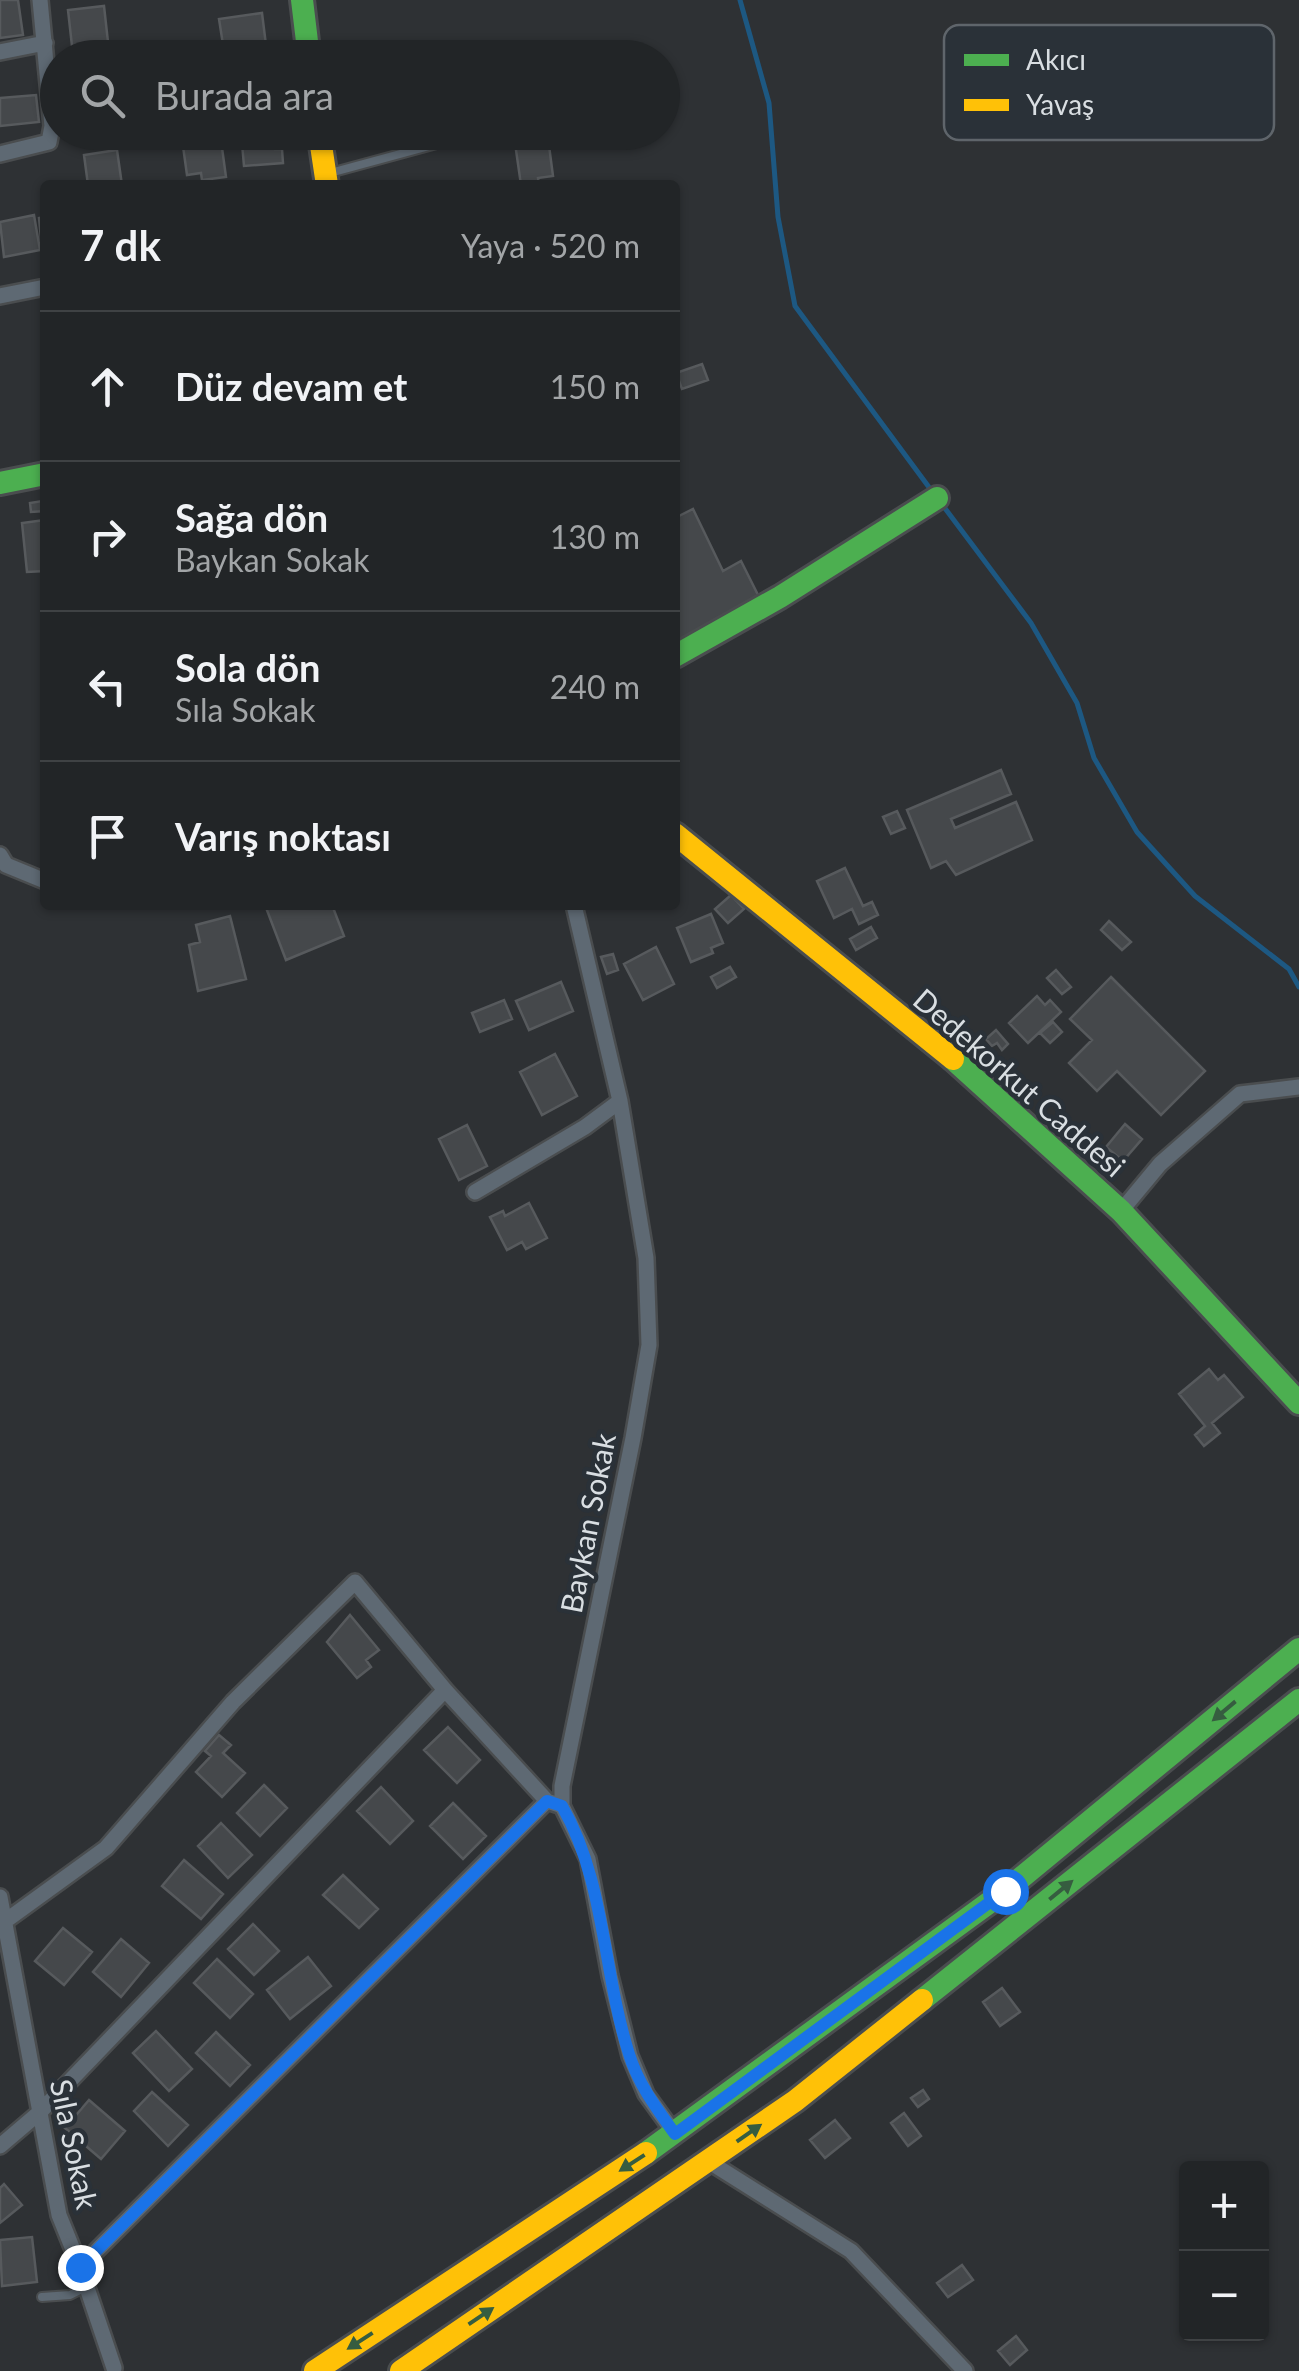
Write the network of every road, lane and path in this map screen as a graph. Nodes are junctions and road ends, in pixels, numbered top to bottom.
1 (40, 0) edge
2 (302, 0) edge
3 (44, 40) edge
4 (307, 40) edge
5 (40, 44) edge
6 (0, 52) edge
7 (40, 144) edge
8 (322, 150) edge
9 (424, 150) edge
10 (0, 154) edge
11 (326, 180) edge
12 (40, 288) edge
13 (0, 296) edge
14 (40, 475) edge
15 (0, 483) edge
16 (937, 498) dead end
17 (680, 653) edge
18 (680, 838) edge
19 (0, 855) edge
20 (40, 879) edge
21 (575, 910) edge
22 (1299, 1087) edge
23 (620, 1101) junction
24 (475, 1192) dead end
25 (1121, 1211) junction
26 (1299, 1403) edge
27 (1299, 1648) edge
28 (446, 1690) junction
29 (1299, 1700) edge
30 (555, 1804) junction
31 (0, 1897) edge
32 (4, 1922) junction
33 (4, 1955) edge
34 (40, 2112) junction
35 (675, 2134) junction
36 (0, 2146) edge
37 (708, 2161) junction
38 (80, 2267) junction
39 (86, 2287) junction
40 (42, 2297) dead end
41 (114, 2368) dead end
42 (314, 2371) edge
43 (400, 2371) edge
44 (965, 2371) edge

1 - 3 street
2 - 4 main road
5 - 6 street
7 - 10 street
8 - 11 main road
9 - 11 lane
12 - 13 street
14 - 15 main road
16 - 17 main road
18 - 25 main road, Dedekorkut Caddesi
19 - 20 street
21 - 23 street, Baykan Sokak
22 - 25 street
23 - 24 street
23 - 30 street, Baykan Sokak
25 - 26 main road, Dedekorkut Caddesi
27 -> 35 main road
28 - 30 street
28 - 32 street
28 - 34 street
37 -> 29 main road
30 - 35 street
30 - 38 street, Sıla Sokak
31 - 32 street, Sıla Sokak
32 - 33 street, Sıla Sokak
33 - 34 street, Sıla Sokak
34 - 36 street
34 - 38 street, Sıla Sokak
35 -> 42 main road
43 -> 37 main road
37 - 44 street
38 - 39 street
39 - 40 lane
39 - 41 street

